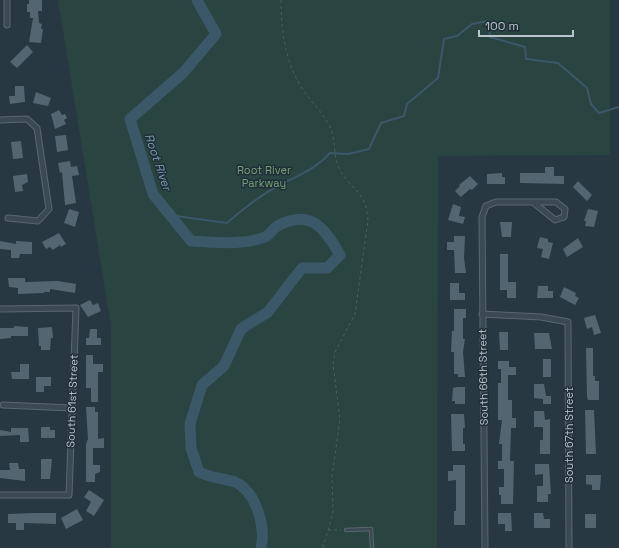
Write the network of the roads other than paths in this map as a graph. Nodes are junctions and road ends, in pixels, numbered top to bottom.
1 (7, 0) edge
2 (8, 26) dead end
3 (0, 120) edge
4 (534, 203) junction
5 (8, 218) dead end
6 (0, 309) edge
7 (482, 314) junction
8 (2, 404) dead end
9 (72, 408) junction
10 (0, 495) edge
11 (346, 530) road end
12 (372, 548) edge
13 (485, 548) edge
14 (569, 548) edge

1 - 2 street
3 - 5 street
4 - 4 street
4 - 7 street, South 66th Street
6 - 9 street, South 61st Street
7 - 13 street, South 66th Street
7 - 14 street, South 67th Street
8 - 9 street
9 - 10 street, South 61st Street
11 - 12 lane

